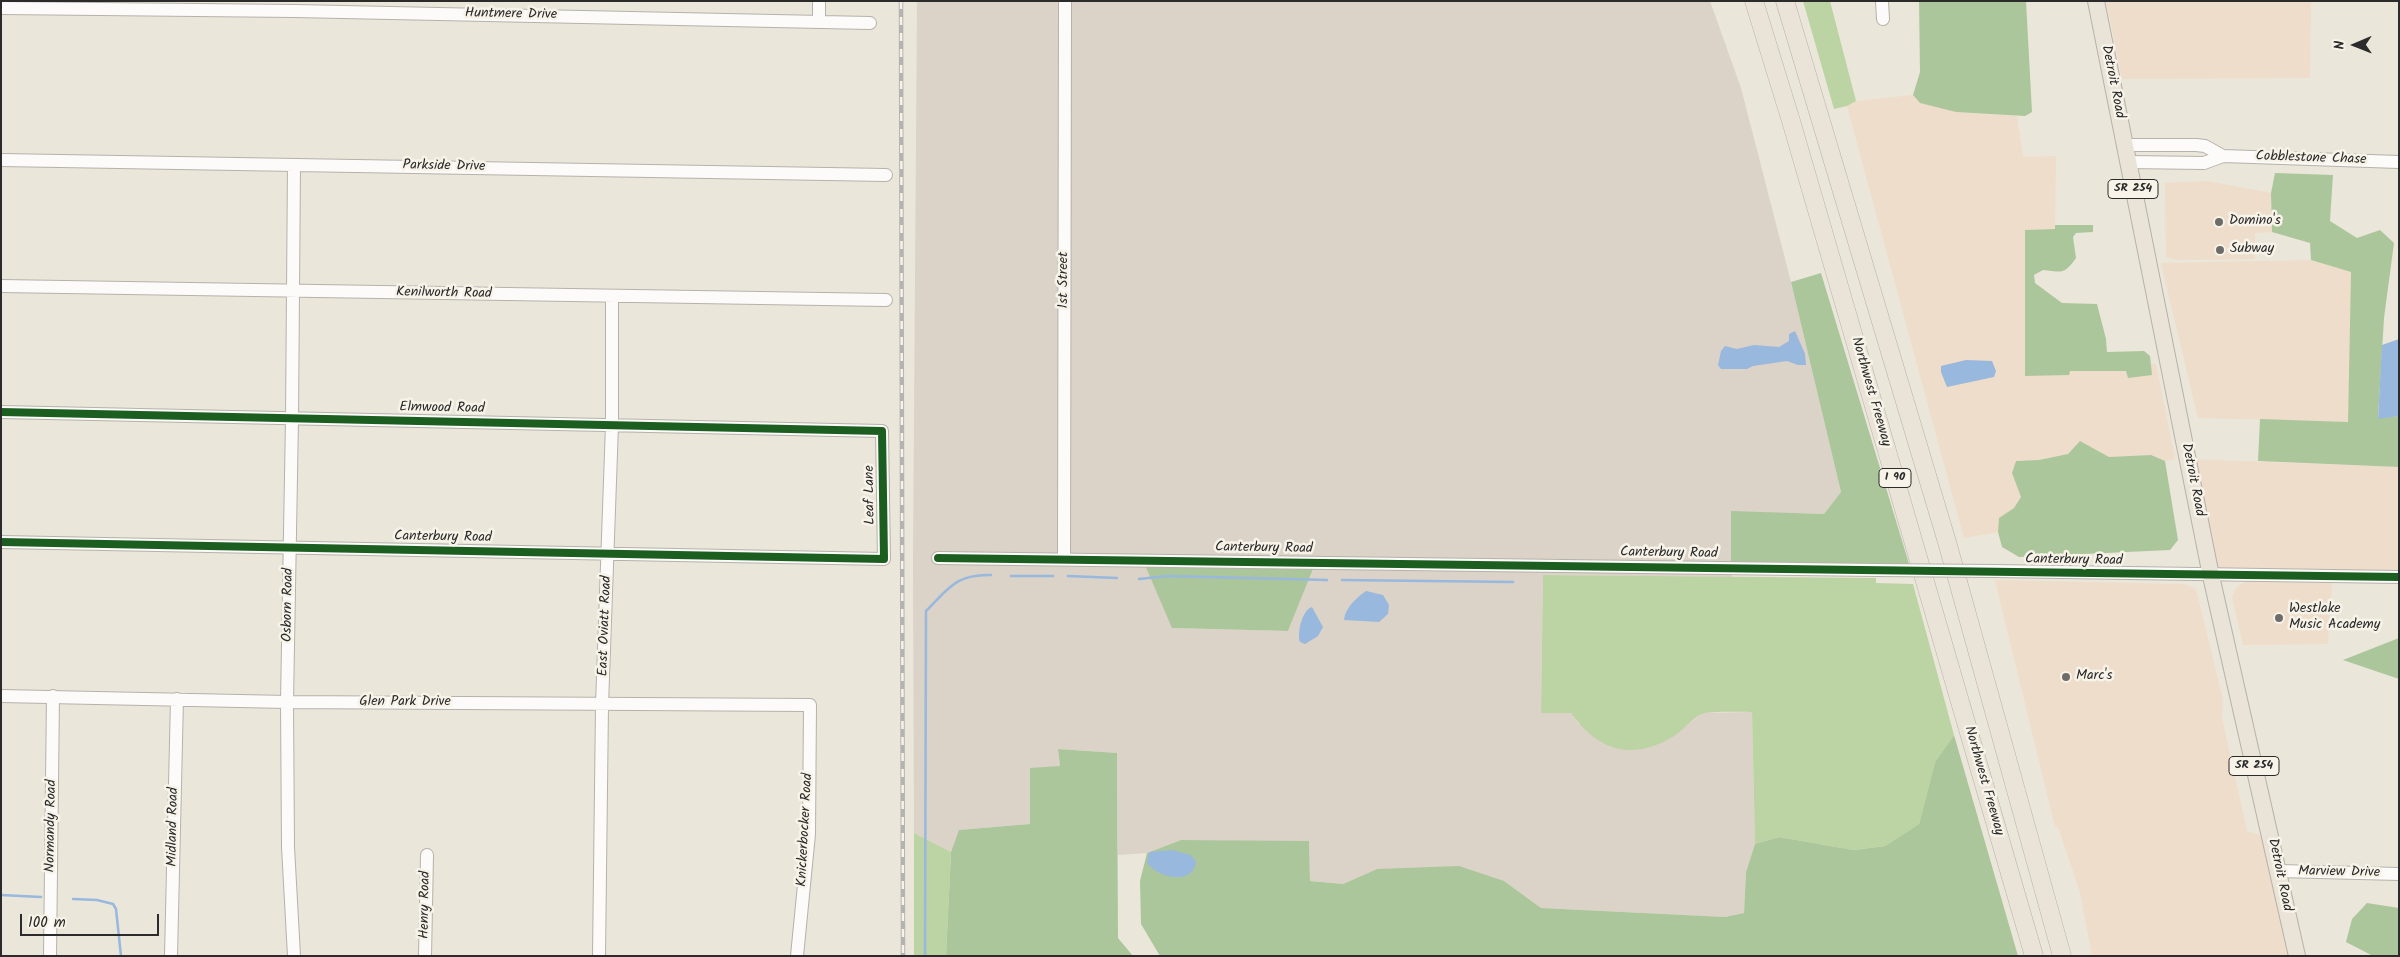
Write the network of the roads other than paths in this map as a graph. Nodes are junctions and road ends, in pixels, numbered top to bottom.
1 (819, 1) edge
2 (1066, 1) edge
3 (1785, 1) edge
4 (1882, 1) edge
5 (2096, 1) edge
6 (295, 6) edge
7 (1754, 6) edge
8 (1, 8) edge
9 (1883, 19) dead end
10 (819, 21) junction
11 (870, 23) dead end
12 (2124, 145) junction
13 (2223, 156) junction
14 (1, 160) edge
15 (2128, 162) junction
16 (2399, 162) edge
17 (294, 165) junction
18 (886, 175) dead end
19 (1, 286) edge
20 (293, 292) junction
21 (612, 296) junction
22 (886, 300) dead end
23 (1, 412) edge
24 (292, 419) junction
25 (612, 425) junction
26 (882, 430) joint
27 (1, 542) edge
28 (290, 547) junction
29 (609, 554) junction
30 (938, 558) dead end
31 (884, 559) joint
32 (1064, 559) junction
33 (2211, 576) junction
34 (2399, 577) edge
35 (1, 696) edge
36 (53, 696) junction
37 (177, 698) junction
38 (287, 702) junction
39 (602, 705) junction
40 (810, 705) joint
41 (427, 855) dead end
42 (2279, 871) junction
43 (2399, 874) edge
44 (50, 956) edge
45 (171, 956) edge
46 (294, 956) edge
47 (425, 956) edge
48 (599, 956) edge
49 (797, 956) edge
50 (2034, 956) edge
51 (2062, 956) edge
52 (2297, 956) edge

1 - 10 street
2 - 32 street, 1st Street
3 - 51 highway, Northwest Freeway / I 90
4 - 9 street
5 - 12 main road, Detroit Road / SR 254
6 - 8 street, Huntmere Drive
6 - 10 street, Huntmere Drive
7 - 50 highway, Northwest Freeway / I 90
10 - 11 street, Huntmere Drive
12 - 13 street, Cobblestone Chase
12 - 15 main road, Detroit Road / SR 254
13 - 15 street, Cobblestone Chase
13 - 16 street, Cobblestone Chase
14 - 17 street, Parkside Drive
15 - 33 main road, Detroit Road / SR 254
17 - 18 street, Parkside Drive
17 - 20 street, Osborn Road
19 - 20 street, Kenilworth Road
20 - 21 street, Kenilworth Road
20 - 24 street, Osborn Road
21 - 22 street, Kenilworth Road
21 - 25 street, East Oviatt Road
23 - 24 street, Elmwood Road
24 - 25 street, Elmwood Road
24 - 28 street, Osborn Road
25 - 26 street, Elmwood Road
25 - 29 street, East Oviatt Road
26 - 31 street, Leaf Lane
27 - 28 street, Canterbury Road
28 - 29 street, Canterbury Road
28 - 38 street, Osborn Road
29 - 31 street, Canterbury Road
29 - 39 street, East Oviatt Road
30 - 32 street, Canterbury Road
32 - 33 street, Canterbury Road, bridge
33 - 34 street, Canterbury Road
33 - 42 main road, Detroit Road / SR 254
35 - 36 street, Glen Park Drive
36 - 37 street, Glen Park Drive
36 - 44 street, Normandy Road
37 - 38 street, Glen Park Drive
37 - 45 street, Midland Road
38 - 39 street, Glen Park Drive
38 - 46 street, Osborn Road
39 - 40 street, Glen Park Drive
39 - 48 street, East Oviatt Road
40 - 49 street, Knickerbocker Road
41 - 47 street, Henry Road
42 - 43 street, Marview Drive
42 - 52 main road, Detroit Road / SR 254

